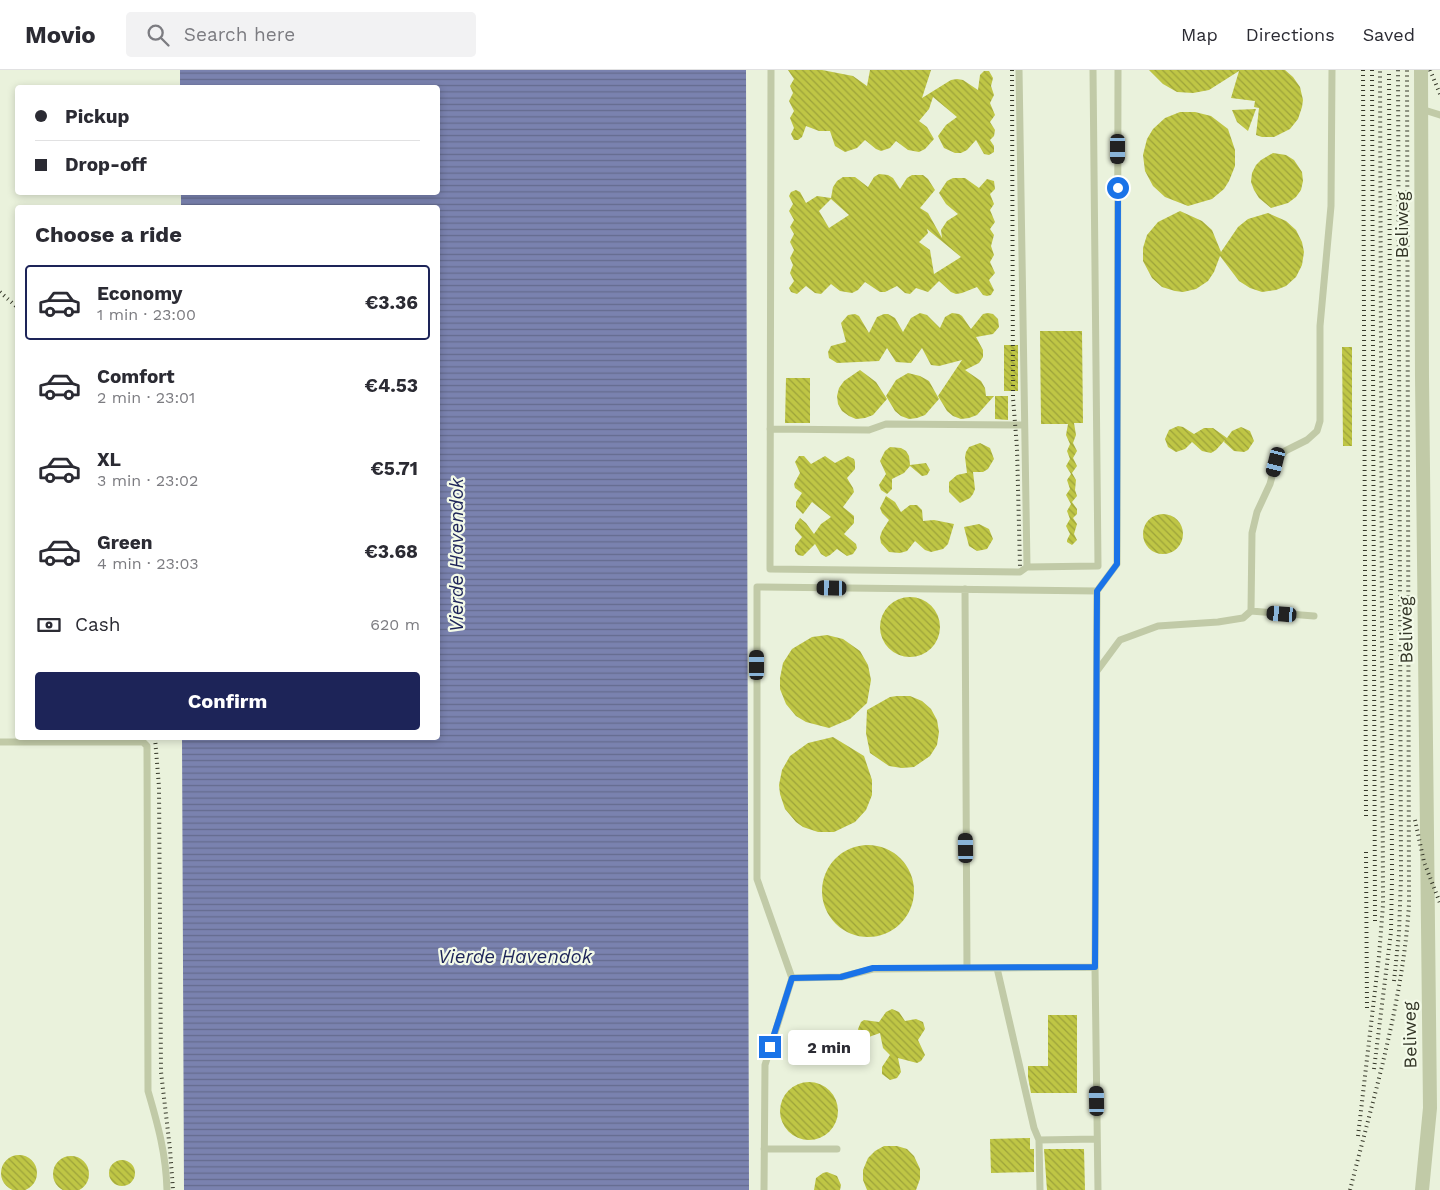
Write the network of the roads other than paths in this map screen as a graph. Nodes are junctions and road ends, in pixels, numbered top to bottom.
1 (771, 70) edge
2 (1019, 70) edge
3 (1093, 70) edge
4 (1118, 70) edge
5 (1332, 70) edge
6 (1420, 70) edge
7 (1420, 109) junction
8 (1440, 115) edge
9 (1024, 424) junction
10 (770, 429) junction
11 (1027, 567) junction
12 (964, 589) junction
13 (1097, 591) junction
14 (1251, 611) junction
15 (1314, 616) dead end
16 (1097, 671) junction
17 (0, 742) edge
18 (1095, 967) junction
19 (967, 968) junction
20 (997, 968) junction
21 (792, 978) junction
22 (1097, 1139) junction
23 (1039, 1140) junction
24 (764, 1149) junction
25 (837, 1149) dead end
26 (166, 1190) edge
27 (764, 1190) edge
28 (1040, 1190) edge
29 (1098, 1190) edge
30 (1422, 1190) edge

1 - 10 lane
2 - 9 lane
3 - 11 lane
4 - 13 lane
5 - 14 lane
6 - 7 street, Beliweg
7 - 8 lane
7 - 30 street, Beliweg
9 - 10 lane
9 - 11 lane
10 - 11 lane
12 - 13 lane
12 - 19 lane
12 - 21 lane
13 - 16 lane
14 - 15 lane
14 - 16 lane
16 - 18 lane
17 - 26 lane
18 - 20 lane
18 - 22 lane
19 - 20 lane
19 - 21 lane
20 - 23 lane
21 - 24 lane
22 - 23 lane
22 - 29 lane
23 - 28 lane
24 - 25 lane
24 - 27 lane

